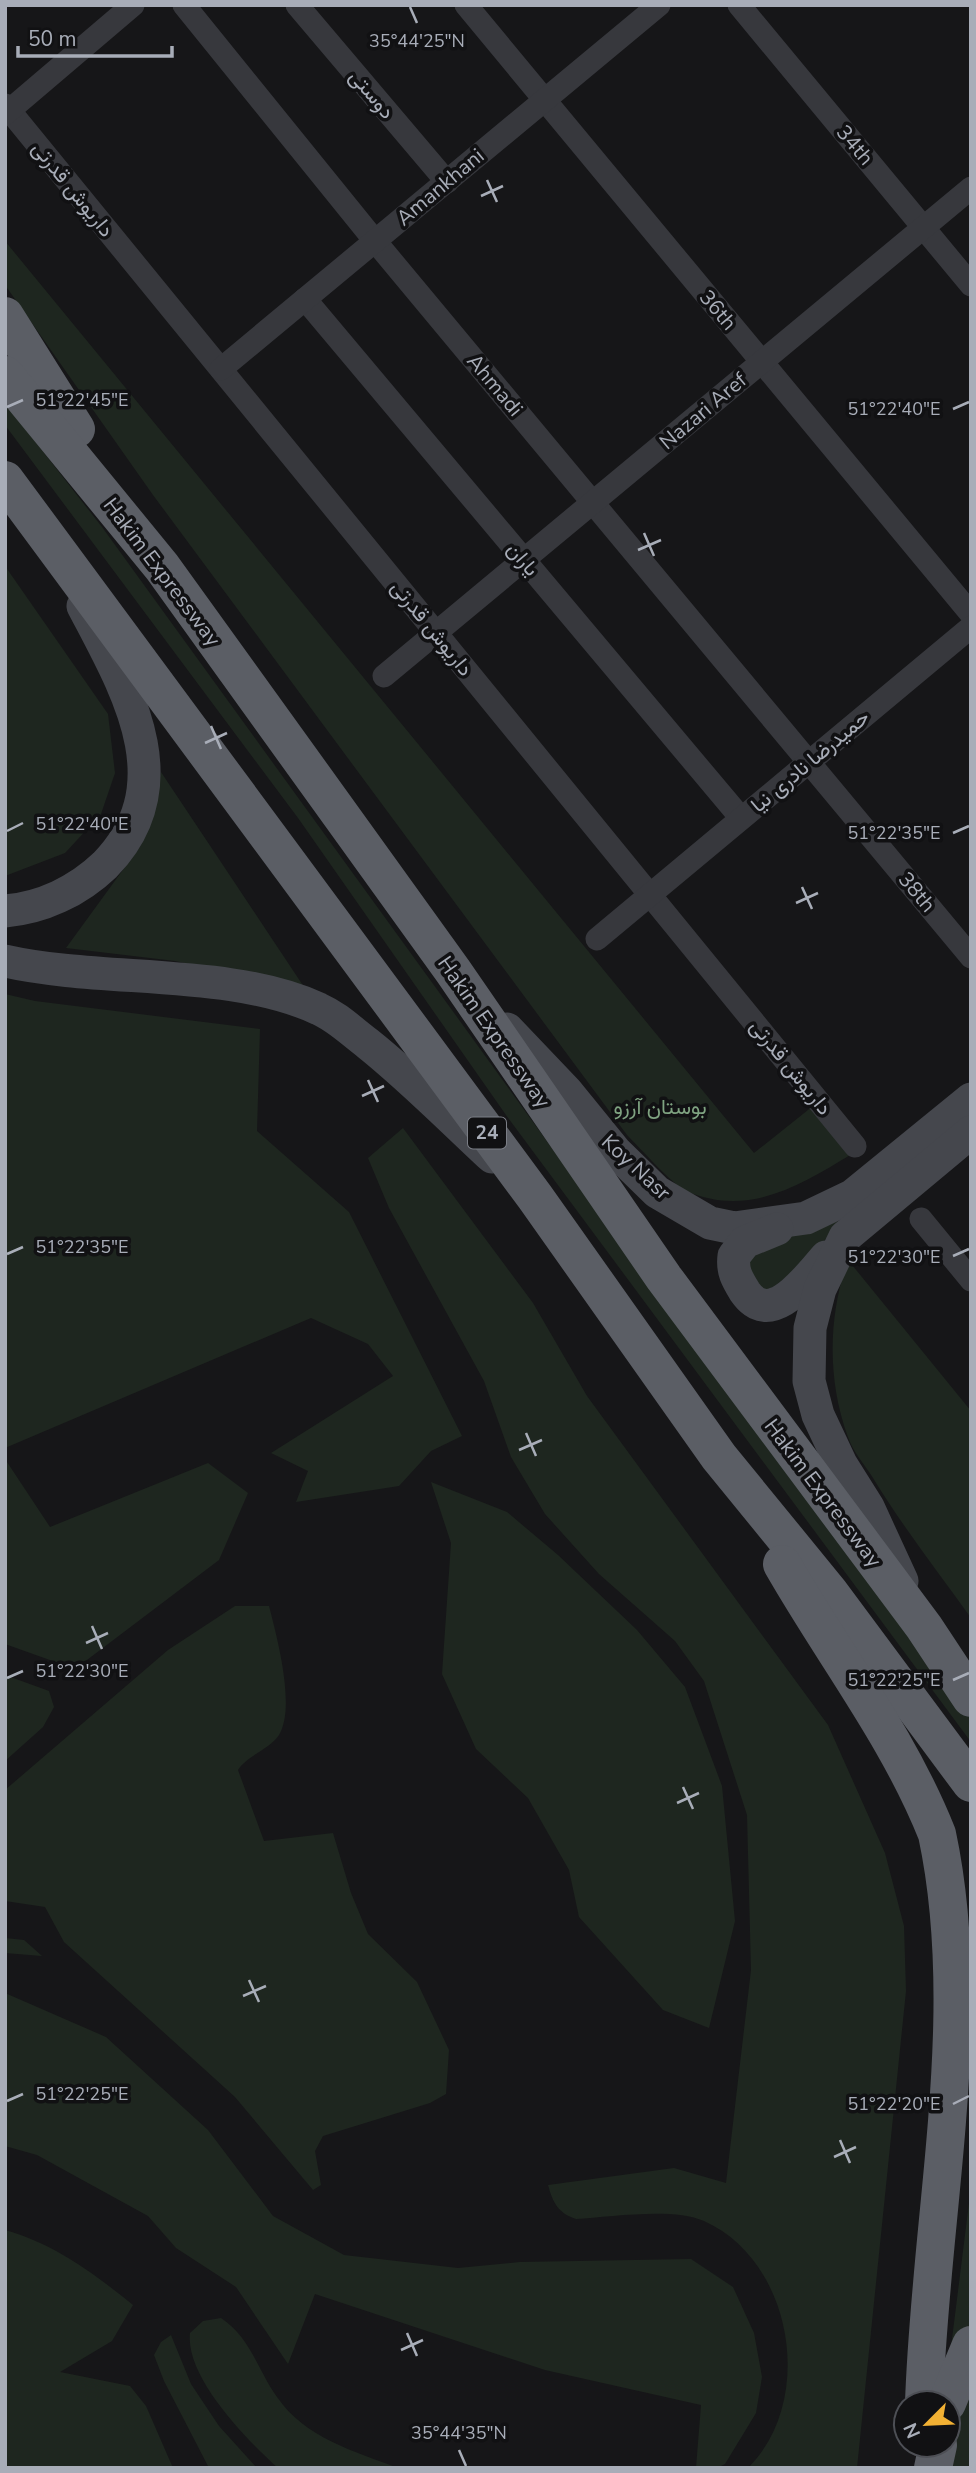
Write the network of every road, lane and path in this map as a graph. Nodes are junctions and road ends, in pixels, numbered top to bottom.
1 (133, 5) edge
2 (184, 5) edge
3 (298, 5) edge
4 (466, 5) edge
5 (659, 5) edge
6 (739, 5) edge
7 (545, 100) junction
8 (7, 110) edge
9 (447, 182) junction
10 (971, 188) edge
11 (923, 228) junction
12 (376, 241) junction
13 (971, 285) edge
14 (305, 299) junction
15 (5, 316) edge
16 (762, 362) junction
17 (221, 369) junction
18 (5, 375) edge
19 (5, 480) edge
20 (5, 492) edge
21 (592, 503) junction
22 (49, 542) junction
23 (524, 560) junction
24 (162, 567) junction
25 (971, 614) edge
26 (971, 627) edge
27 (436, 633) junction
28 (384, 676) dead end
29 (809, 762) junction
30 (741, 818) junction
31 (650, 895) junction
32 (5, 911) edge
33 (597, 939) dead end
34 (971, 957) edge
35 (5, 961) edge
36 (453, 971) junction
37 (971, 1098) edge
38 (971, 1132) edge
39 (855, 1146) dead end
40 (535, 1197) junction
41 (806, 1218) junction
42 (921, 1219) dead end
43 (845, 1237) junction
44 (971, 1280) edge
45 (719, 1457) junction
46 (946, 1654) edge
47 (971, 1698) edge
48 (971, 1783) edge
49 (971, 2345) edge
50 (926, 2389) edge
51 (953, 2389) edge

1 - 8 street
2 - 12 street, Ahmadi
3 - 9 street, دوستی
4 - 7 street, 36th
5 - 7 street, Amankhani
6 - 11 street, 34th
7 - 9 street, Amankhani
7 - 16 street, 36th
8 - 17 street, داریوش قدرتی
9 - 12 street, Amankhani
10 - 11 street, Nazari Aref
11 - 13 street, 34th
11 - 16 street, Nazari Aref
12 - 14 street, Amankhani
12 - 21 street, Ahmadi
14 - 17 street, Amankhani
14 - 23 street, یاران
15 - 24 highway
16 - 21 street, Nazari Aref
16 - 25 street, 36th
17 - 27 street, داریوش قدرتی
18 - 24 highway, Hakim Expressway
19 - 22 highway, 24
20 - 22 highway
21 - 23 street, Nazari Aref
21 - 29 street, Ahmadi
22 - 32 main road
22 - 40 highway, 24
23 - 27 street, Nazari Aref
23 - 30 street, یاران
24 - 36 highway, Hakim Expressway
26 - 29 street, حمیدرضا نادری نیا
27 - 28 street, Nazari Aref
27 - 31 street, داریوش قدرتی
29 - 30 street, حمیدرضا نادری نیا
29 - 34 street, 38th
30 - 31 street, حمیدرضا نادری نیا
31 - 33 street, حمیدرضا نادری نیا
31 - 39 street, داریوش قدرتی
35 - 40 main road
36 - 41 main road, Koy Nasr
36 - 46 highway, Hakim Expressway
37 - 41 main road, Koy Nasr
38 - 43 main road
40 - 45 highway, 24
41 - 43 main road
42 - 44 street
43 - 46 main road
45 - 48 highway, 24
45 - 50 highway
46 - 47 highway, Hakim Expressway
49 - 51 highway

